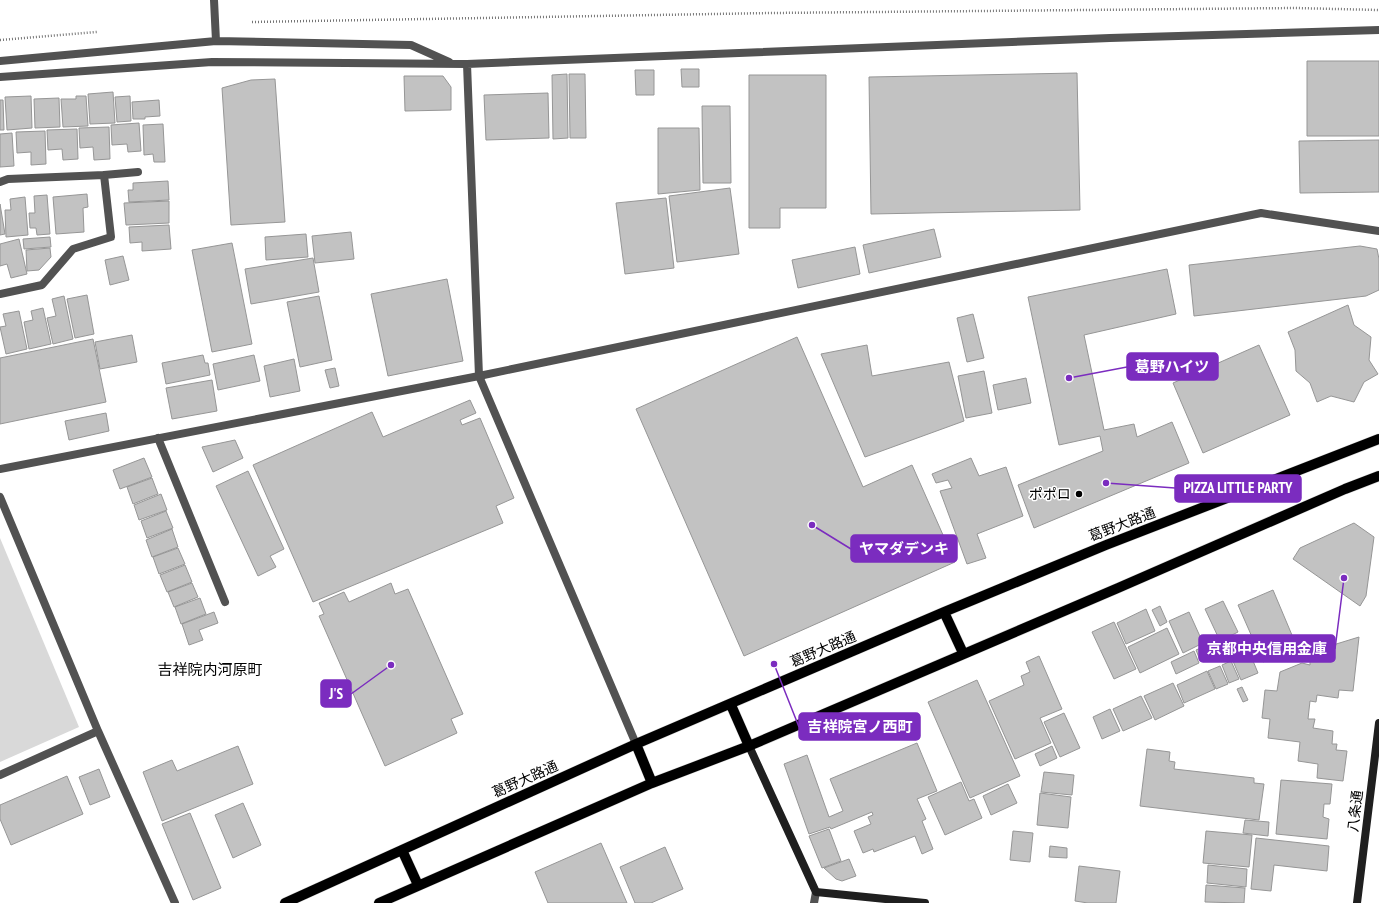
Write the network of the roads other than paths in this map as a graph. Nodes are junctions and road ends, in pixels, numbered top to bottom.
1 (214, 0) edge
2 (1379, 30) edge
3 (216, 41) junction
4 (0, 61) edge
5 (452, 64) junction
6 (468, 64) junction
7 (0, 77) edge
8 (138, 172) dead end
9 (104, 175) junction
10 (0, 182) edge
11 (1379, 231) edge
12 (0, 294) edge
13 (479, 376) junction
14 (158, 438) junction
15 (1379, 439) edge
16 (0, 469) edge
17 (1379, 476) edge
18 (0, 497) edge
19 (225, 602) dead end
20 (944, 612) junction
21 (963, 653) junction
22 (731, 705) junction
23 (1379, 723) edge
24 (98, 731) junction
25 (636, 744) junction
26 (749, 746) junction
27 (0, 775) edge
28 (652, 784) junction
29 (402, 850) junction
30 (418, 885) junction
31 (816, 892) junction
32 (175, 903) edge
33 (285, 903) edge
34 (380, 903) edge
35 (814, 903) edge
36 (925, 903) edge
37 (1357, 903) edge

1 - 3 street
2 - 6 street
3 - 4 street
3 - 5 street
5 - 6 street
5 - 7 street
6 - 13 street
8 - 9 street
9 - 10 street
9 - 12 street
11 - 13 street
13 - 14 street
13 - 25 street
14 - 16 street
14 - 19 street
15 - 20 main road, 葛野大路通
17 - 21 main road
18 - 24 street
20 - 21 main road
20 - 22 main road, 葛野大路通
21 - 26 main road
22 - 25 main road, 葛野大路通
22 - 26 main road
23 - 37 street, 八条通
24 - 27 street
24 - 32 street
25 - 28 main road
25 - 29 main road, 葛野大路通
26 - 28 main road
26 - 31 street
28 - 30 main road
29 - 30 main road
29 - 33 main road, 葛野大路通
30 - 34 main road
31 - 35 street
31 - 36 street

